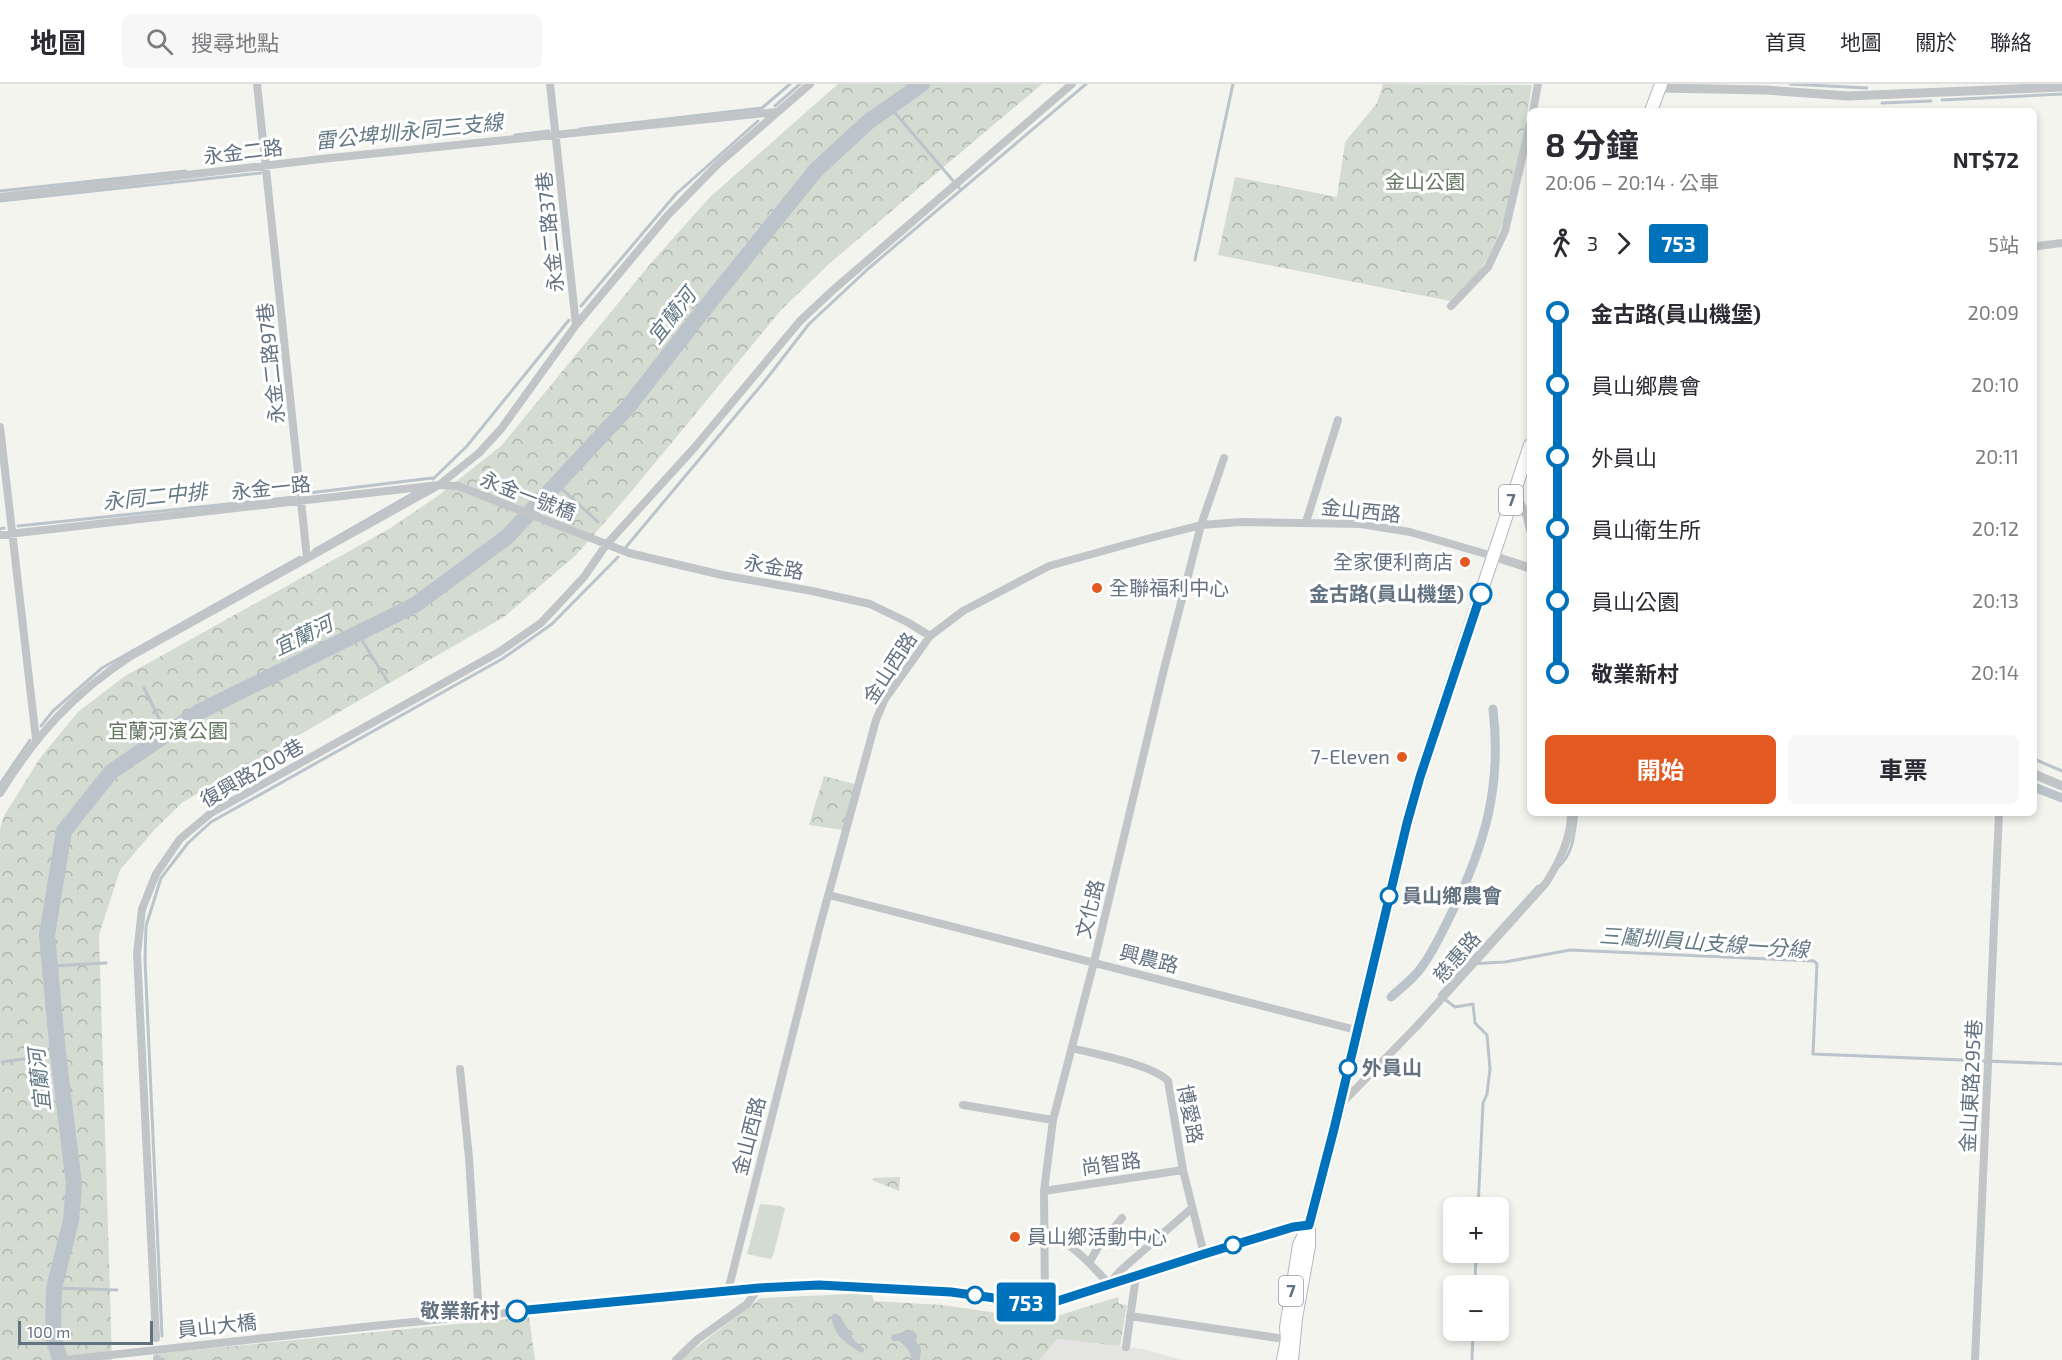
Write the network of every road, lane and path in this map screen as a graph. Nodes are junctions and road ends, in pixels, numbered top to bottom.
1 (257, 84) edge
2 (550, 84) edge
3 (810, 84) edge
4 (1072, 84) edge
5 (1538, 84) edge
6 (1660, 85) edge
7 (2062, 87) edge
8 (1534, 108) edge
9 (1652, 108) edge
10 (777, 112) junction
11 (556, 136) junction
12 (1527, 137) edge
13 (266, 166) junction
14 (0, 197) edge
15 (2062, 243) edge
16 (2037, 246) edge
17 (1451, 306) dead end
18 (576, 325) junction
19 (1338, 420) dead end
20 (0, 427) edge
21 (1527, 454) edge
22 (1224, 458) dead end
23 (439, 485) junction
24 (458, 486) joint
25 (1515, 490) junction
26 (303, 502) junction
27 (1527, 517) edge
28 (1306, 522) junction
29 (1201, 525) junction
30 (12, 534) junction
31 (0, 535) edge
32 (606, 545) junction
33 (1493, 556) junction
34 (307, 558) junction
35 (1527, 567) edge
36 (930, 636) junction
37 (36, 739) junction
38 (2037, 775) edge
39 (2062, 786) edge
40 (0, 793) edge
41 (1571, 816) edge
42 (2000, 816) edge
43 (829, 895) junction
44 (1094, 962) junction
45 (1356, 1030) junction
46 (1072, 1048) junction
47 (460, 1069) dead end
48 (963, 1105) dead end
49 (1339, 1106) junction
50 (1053, 1120) junction
51 (1183, 1170) junction
52 (1044, 1191) junction
53 (1192, 1208) junction
54 (1122, 1218) dead end
55 (1309, 1225) junction
56 (1043, 1228) junction
57 (1204, 1254) junction
58 (1089, 1263) junction
59 (1136, 1276) junction
60 (1109, 1284) junction
61 (759, 1288) junction
62 (728, 1291) junction
63 (1045, 1305) junction
64 (479, 1315) junction
65 (1130, 1316) junction
66 (156, 1338) dead end
67 (1291, 1340) junction
68 (1126, 1347) dead end
69 (65, 1360) edge
70 (676, 1360) edge
71 (1283, 1360) edge
72 (1292, 1360) edge
73 (1976, 1360) edge

1 - 13 street, 永金二路97巷
2 - 11 street, 永金二路37巷
3 - 10 street
4 - 32 street, 復興路200巷
5 - 8 street
6 - 7 street
6 - 9 main road
10 - 11 street, 永金二路
10 - 18 street
11 - 13 street, 永金二路
11 - 18 street, 永金二路37巷
12 - 17 street
13 - 14 street, 永金二路
13 - 26 street, 永金二路97巷
15 - 16 street
18 - 23 street
19 - 28 street
20 - 30 street
21 - 25 main road, 7
22 - 29 street, 文化路
23 - 24 street, 永金一路
23 - 26 street, 永金一路
23 - 34 street
24 - 32 street, 永金一號橋
25 - 27 street
25 - 33 main road, 7
26 - 30 street, 永金一路
26 - 34 street, 永金二路97巷
28 - 29 street, 金山西路
28 - 33 street, 金山西路
29 - 36 street, 金山西路
29 - 44 street, 文化路
30 - 31 street, 永金一路
30 - 37 street
32 - 36 street, 永金路
32 - 66 street, 復興路200巷
33 - 35 street
33 - 45 main road, 7
34 - 37 street
36 - 43 street, 金山西路
37 - 40 street
38 - 39 street
41 - 49 street, 慈惠路
42 - 73 street, 金山東路295巷
43 - 44 street, 興農路
43 - 62 street, 金山西路
44 - 45 street, 興農路
44 - 46 street, 文化路
45 - 49 main road, 7
46 - 50 street, 文化路
46 - 51 street, 博愛路
47 - 64 street
48 - 50 street
49 - 55 main road, 7
50 - 52 street, 文化路
51 - 52 street, 尚智路
51 - 53 street, 博愛路
52 - 56 street, 文化路
53 - 57 street, 博愛路
53 - 60 street
54 - 58 street
55 - 57 street
55 - 67 main road, 7
56 - 58 street
56 - 63 street, 文化路
57 - 59 street
58 - 60 street
59 - 60 street
59 - 65 street
60 - 63 street
61 - 62 street, 員山大橋
61 - 63 street, 員山大橋
61 - 70 street
62 - 64 street, 員山大橋
64 - 69 street, 員山大橋
65 - 67 street
65 - 68 street
67 - 71 main road, 7
67 - 72 main road, 7

